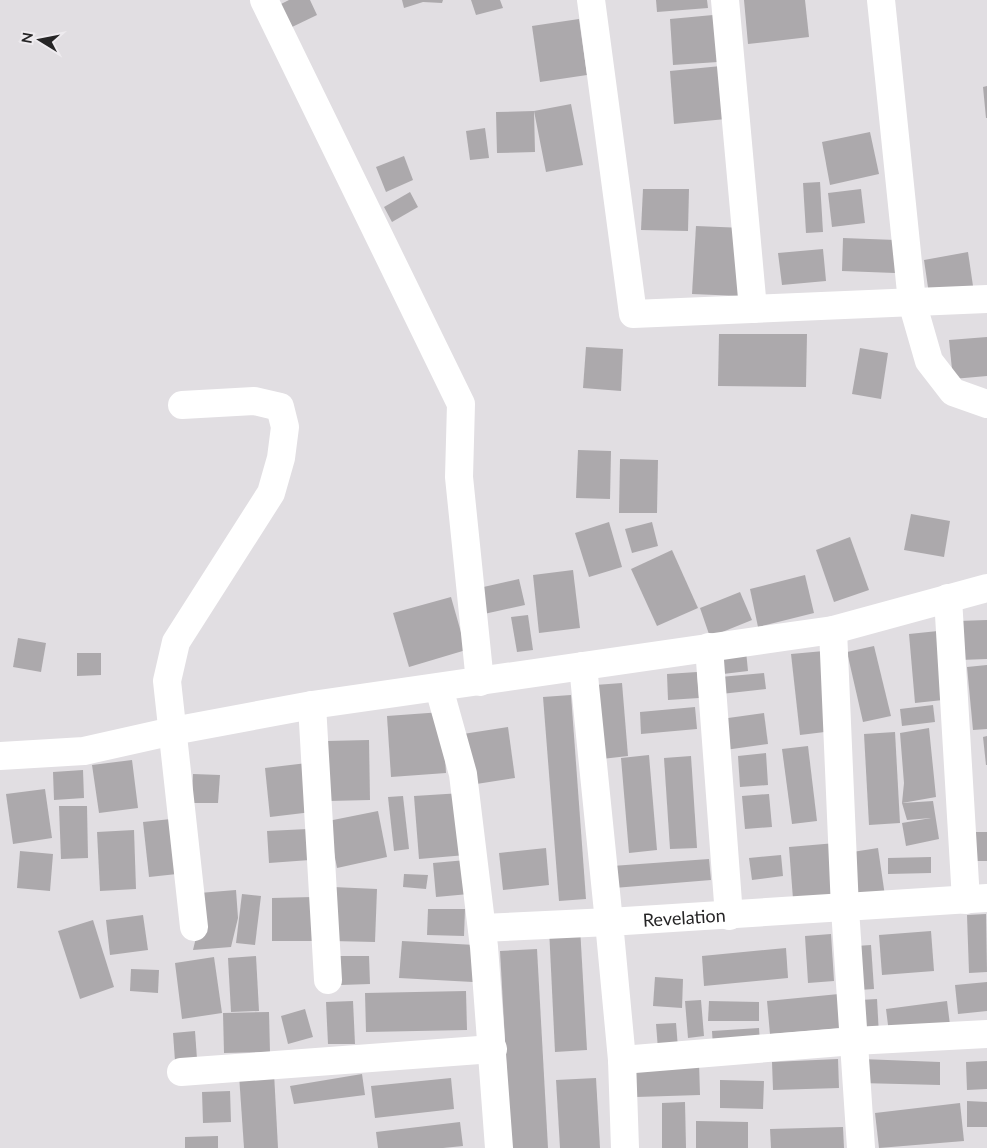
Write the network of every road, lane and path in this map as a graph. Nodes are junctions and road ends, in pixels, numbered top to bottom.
1 (264, 0) edge
2 (591, 0) edge
3 (725, 0) edge
4 (881, 0) edge
5 (987, 299) edge
6 (912, 302) junction
7 (753, 309) junction
8 (987, 404) edge
9 (182, 405) dead end
10 (987, 588) edge
11 (948, 598) junction
12 (833, 630) junction
13 (709, 648) junction
14 (583, 666) junction
15 (480, 682) junction
16 (439, 688) junction
17 (312, 706) junction
18 (173, 731) junction
19 (0, 756) edge
20 (976, 899) edge
21 (845, 909) junction
22 (729, 916) junction
23 (609, 922) junction
24 (194, 927) dead end
25 (482, 928) junction
26 (328, 980) dead end
27 (987, 1034) edge
28 (854, 1041) junction
29 (493, 1049) junction
30 (622, 1060) junction
31 (181, 1072) dead end
32 (499, 1148) edge
33 (625, 1148) edge
34 (861, 1148) edge

1 - 15 street
2 - 7 street
3 - 7 street
4 - 6 street
5 - 6 street
6 - 7 street
6 - 8 street
9 - 18 street
10 - 11 street
11 - 12 street
11 - 20 street
12 - 13 street
12 - 21 street
13 - 14 street
13 - 22 street
14 - 15 street
14 - 23 street
15 - 16 street
16 - 17 street
16 - 25 street
17 - 18 street
17 - 26 street
18 - 19 street
18 - 24 street
20 - 21 street, Revelation
21 - 22 street, Revelation
21 - 28 street
22 - 23 street, Revelation
23 - 25 street, Revelation
23 - 30 street
25 - 29 street
27 - 28 street
28 - 30 street
28 - 34 street
29 - 31 street
29 - 32 street
30 - 33 street

